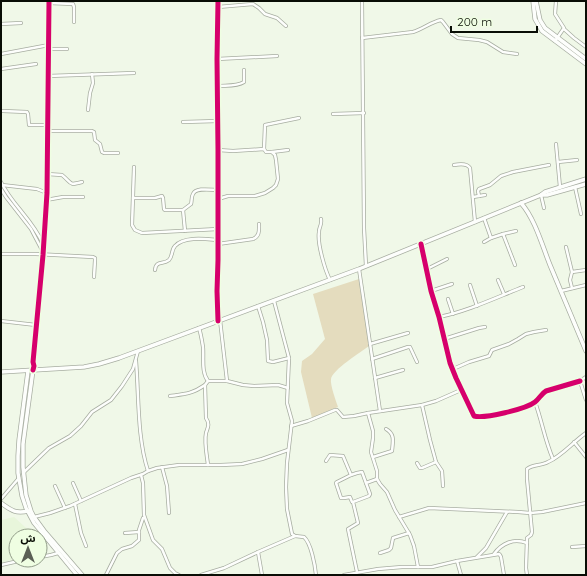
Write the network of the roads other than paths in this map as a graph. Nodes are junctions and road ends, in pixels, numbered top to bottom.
1 (218, 1) edge
2 (362, 1) edge
3 (533, 1) edge
4 (536, 1) edge
5 (556, 1) edge
6 (49, 2) edge
7 (218, 7) junction
8 (74, 22) dead end
9 (21, 23) dead end
10 (1, 24) edge
11 (286, 26) dead end
12 (564, 29) junction
13 (362, 38) junction
14 (557, 40) junction
15 (49, 47) junction
16 (586, 47) edge
17 (67, 49) dead end
18 (1, 54) edge
19 (517, 54) dead end
20 (278, 56) dead end
21 (217, 59) junction
22 (585, 61) edge
23 (36, 64) dead end
24 (1, 69) edge
25 (244, 70) dead end
26 (134, 73) dead end
27 (92, 74) junction
28 (48, 76) junction
29 (217, 86) junction
30 (88, 110) dead end
31 (3, 111) dead end
32 (364, 113) junction
33 (333, 114) dead end
34 (299, 118) dead end
35 (218, 121) junction
36 (183, 122) dead end
37 (48, 125) junction
38 (48, 131) junction
39 (556, 144) dead end
40 (264, 149) junction
41 (218, 150) junction
42 (288, 150) dead end
43 (272, 152) junction
44 (118, 153) dead end
45 (577, 160) dead end
46 (558, 162) junction
47 (454, 164) dead end
48 (549, 166) dead end
49 (134, 167) dead end
50 (47, 174) junction
51 (586, 179) edge
52 (1, 182) edge
53 (82, 182) dead end
54 (586, 184) edge
55 (2, 185) edge
56 (560, 187) junction
57 (575, 187) junction
58 (1, 189) edge
59 (218, 190) junction
60 (47, 193) junction
61 (485, 195) dead end
62 (541, 195) junction
63 (479, 196) junction
64 (83, 197) dead end
65 (473, 197) junction
66 (133, 198) junction
67 (218, 199) junction
68 (46, 200) junction
69 (521, 203) junction
70 (529, 203) junction
71 (544, 208) dead end
72 (183, 210) junction
73 (528, 212) junction
74 (581, 214) dead end
75 (484, 218) junction
76 (321, 219) dead end
77 (475, 222) junction
78 (259, 224) dead end
79 (218, 229) junction
80 (185, 231) junction
81 (516, 231) dead end
82 (503, 234) junction
83 (491, 238) junction
84 (218, 240) junction
85 (484, 242) dead end
86 (218, 244) junction
87 (421, 244) junction
88 (44, 246) junction
89 (566, 247) dead end
90 (43, 251) junction
91 (1, 254) edge
92 (43, 255) junction
93 (447, 259) dead end
94 (515, 265) dead end
95 (366, 266) junction
96 (359, 269) junction
97 (427, 269) junction
98 (155, 270) dead end
99 (586, 270) edge
100 (572, 272) junction
101 (94, 277) dead end
102 (330, 280) junction
103 (498, 280) dead end
104 (452, 284) dead end
105 (470, 285) dead end
106 (586, 285) edge
107 (523, 287) dead end
108 (572, 288) junction
109 (431, 291) junction
110 (561, 291) junction
111 (504, 294) junction
112 (448, 299) dead end
113 (274, 301) junction
114 (258, 306) junction
115 (478, 306) junction
116 (453, 314) junction
117 (439, 317) junction
118 (1, 321) edge
119 (219, 321) junction
120 (36, 325) junction
121 (485, 327) dead end
122 (199, 328) junction
123 (546, 330) dead end
124 (408, 333) dead end
125 (444, 339) junction
126 (370, 344) junction
127 (138, 351) junction
128 (586, 351) edge
129 (136, 358) junction
130 (289, 358) junction
131 (372, 359) junction
132 (33, 362) junction
133 (417, 362) dead end
134 (453, 369) junction
135 (33, 370) junction
136 (403, 370) dead end
137 (28, 371) junction
138 (1, 372) edge
139 (586, 377) edge
140 (375, 378) junction
141 (208, 381) junction
142 (227, 381) junction
143 (580, 381) junction
144 (205, 385) junction
145 (288, 388) junction
146 (461, 390) junction
147 (170, 396) dead end
148 (586, 400) edge
149 (535, 402) junction
150 (422, 405) junction
151 (380, 411) junction
152 (368, 413) junction
153 (291, 426) junction
154 (386, 429) dead end
155 (586, 434) edge
156 (574, 442) junction
157 (288, 450) junction
158 (373, 457) junction
159 (586, 457) edge
160 (553, 459) junction
161 (326, 461) dead end
162 (436, 462) junction
163 (417, 463) dead end
164 (208, 465) junction
165 (162, 467) junction
166 (148, 471) junction
167 (23, 473) junction
168 (141, 475) junction
169 (351, 475) junction
170 (19, 478) junction
171 (377, 479) junction
172 (73, 483) dead end
173 (366, 483) junction
174 (55, 486) dead end
175 (443, 486) dead end
176 (1, 499) edge
177 (81, 501) junction
178 (352, 502) junction
179 (1, 503) edge
180 (586, 503) edge
181 (75, 504) junction
182 (64, 508) junction
183 (29, 511) junction
184 (507, 511) junction
185 (169, 513) dead end
186 (530, 513) junction
187 (144, 516) junction
188 (34, 517) junction
189 (399, 517) junction
190 (35, 522) junction
191 (139, 532) junction
192 (125, 533) dead end
193 (409, 533) junction
194 (295, 536) junction
195 (527, 543) junction
196 (86, 546) dead end
197 (586, 546) edge
198 (572, 547) dead end
199 (258, 552) junction
200 (58, 553) junction
201 (380, 553) dead end
202 (493, 554) junction
203 (48, 556) edge
204 (476, 558) junction
205 (457, 561) junction
206 (418, 567) junction
207 (108, 572) junction
208 (357, 572) junction
209 (77, 575) edge
210 (82, 575) edge
211 (106, 575) edge
212 (110, 575) edge
213 (179, 575) edge
214 (201, 575) edge
215 (262, 575) edge
216 (316, 575) edge
217 (344, 575) edge
218 (461, 575) edge
219 (504, 575) edge
220 (527, 575) edge

1 - 7 street
2 - 13 street
3 - 14 main road
4 - 14 main road
5 - 12 street
6 - 8 street
6 - 15 street
7 - 11 street
7 - 21 street
9 - 10 street
12 - 14 street
12 - 16 street
13 - 19 street
13 - 32 street
14 - 22 main road
15 - 17 street
15 - 18 street
15 - 28 street
20 - 21 street
21 - 29 street
23 - 24 street
25 - 29 street
26 - 27 street
27 - 28 street
27 - 30 street
28 - 37 street
29 - 35 street
31 - 37 street
32 - 33 street
32 - 95 street
34 - 40 street
35 - 36 street
35 - 41 street
37 - 38 street
38 - 44 street
38 - 50 street
39 - 46 street
40 - 41 street
40 - 43 street
41 - 59 street
42 - 43 street
43 - 67 street
45 - 46 street
46 - 56 street
47 - 65 street
48 - 63 street
49 - 66 street
50 - 53 street
50 - 60 street
51 - 56 main road
52 - 55 street
54 - 57 main road
55 - 60 street
55 - 88 street
56 - 62 main road
57 - 62 main road
57 - 74 street
58 - 90 street
59 - 67 street
59 - 72 street
60 - 68 street
61 - 63 street
62 - 70 main road
62 - 71 street
63 - 65 street
64 - 68 street
65 - 77 street
66 - 72 street
66 - 80 street
67 - 79 street
68 - 88 street
69 - 70 main road
69 - 73 main road
69 - 75 main road
70 - 73 main road
72 - 80 street
73 - 110 main road
75 - 77 main road
75 - 83 street
76 - 102 street
77 - 87 main road
78 - 86 street
79 - 80 street
79 - 84 street
81 - 82 street
82 - 83 street
82 - 94 street
83 - 85 street
84 - 86 street
84 - 98 street
86 - 119 street
87 - 95 main road
87 - 97 street
88 - 90 street
89 - 100 street
90 - 92 street
91 - 92 street
92 - 101 street
92 - 120 street
93 - 97 street
95 - 96 main road
96 - 102 main road
96 - 126 street
97 - 109 street
99 - 100 street
100 - 108 street
102 - 113 main road
103 - 111 street
104 - 109 street
105 - 115 street
106 - 108 street
107 - 111 street
108 - 110 street
109 - 117 street
110 - 128 main road
111 - 115 street
112 - 116 street
113 - 114 main road
113 - 130 street
114 - 119 main road
114 - 130 street
115 - 116 street
116 - 117 street
117 - 125 street
118 - 120 street
119 - 122 main road
119 - 142 street
120 - 132 street
121 - 125 street
122 - 127 main road
122 - 141 street
123 - 134 street
124 - 126 street
125 - 134 street
126 - 131 street
127 - 129 street
127 - 135 main road
129 - 166 street
129 - 167 street
130 - 145 street
131 - 133 street
131 - 140 street
132 - 135 street
132 - 137 street
134 - 146 street
135 - 137 main road
135 - 167 main road
136 - 140 street
137 - 138 main road
137 - 170 main road
139 - 143 street
140 - 151 street
141 - 142 street
141 - 144 street
142 - 145 street
143 - 148 street
143 - 149 street
144 - 147 street
144 - 164 street
145 - 153 street
146 - 149 street
146 - 150 street
149 - 160 street
150 - 151 street
150 - 162 street
151 - 152 street
152 - 153 street
152 - 158 street
153 - 157 street
154 - 158 street
155 - 156 street
156 - 159 street
156 - 160 street
157 - 164 street
157 - 194 street
158 - 171 street
160 - 186 street
161 - 169 street
162 - 163 street
162 - 175 street
164 - 165 street
165 - 166 street
165 - 185 street
166 - 168 street
167 - 183 main road
168 - 177 street
168 - 187 street
169 - 173 street
169 - 178 street
170 - 176 street
170 - 183 main road
171 - 173 street
171 - 189 street
172 - 177 street
173 - 178 street
174 - 182 street
177 - 181 street
178 - 208 street
179 - 183 main road
180 - 186 street
181 - 182 street
181 - 196 street
182 - 188 street
183 - 188 main road
183 - 190 main road
184 - 186 street
184 - 189 street
184 - 204 street
186 - 195 street
187 - 191 street
187 - 213 street
188 - 190 main road
189 - 193 street
190 - 200 main road
190 - 210 main road
191 - 192 street
191 - 207 street
193 - 201 street
193 - 206 street
194 - 199 street
194 - 216 street
195 - 202 street
195 - 220 street
197 - 198 street
199 - 214 street
199 - 215 street
200 - 203 street
200 - 209 main road
202 - 204 street
202 - 219 street
204 - 205 street
205 - 206 street
205 - 218 street
206 - 208 street
207 - 211 street
207 - 212 street
208 - 217 street

